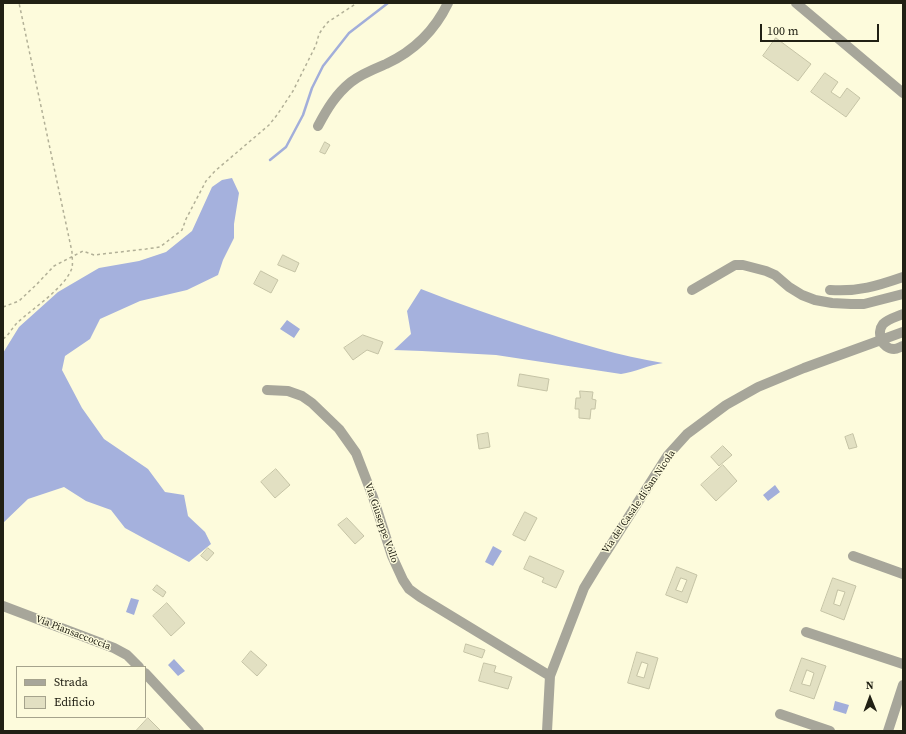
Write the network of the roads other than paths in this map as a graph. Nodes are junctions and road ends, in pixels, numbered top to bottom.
1 (448, 3) edge
2 (796, 3) edge
3 (903, 93) edge
4 (318, 126) dead end
5 (903, 277) edge
6 (692, 290) dead end
7 (830, 290) dead end
8 (903, 294) edge
9 (903, 314) edge
10 (903, 332) edge
11 (882, 340) junction
12 (903, 346) edge
13 (266, 390) dead end
14 (853, 556) dead end
15 (903, 574) edge
16 (3, 606) edge
17 (806, 632) dead end
18 (903, 664) edge
19 (138, 666) edge
20 (146, 674) edge
21 (550, 676) junction
22 (903, 685) edge
23 (780, 714) dead end
24 (199, 731) edge
25 (547, 731) edge
26 (830, 731) edge
27 (888, 731) edge

1 - 4 street
2 - 3 street
5 - 7 street
6 - 8 street
9 - 11 street
10 - 11 street, Via del Casale di San Nicola
11 - 12 street
11 - 21 street, Via del Casale di San Nicola
13 - 21 street, Via Giuseppe Vollo
14 - 15 street
16 - 19 street, Via Piansaccoccia
17 - 18 street
20 - 24 street
21 - 25 street, Via del Casale di San Nicola
22 - 27 street
23 - 26 street

